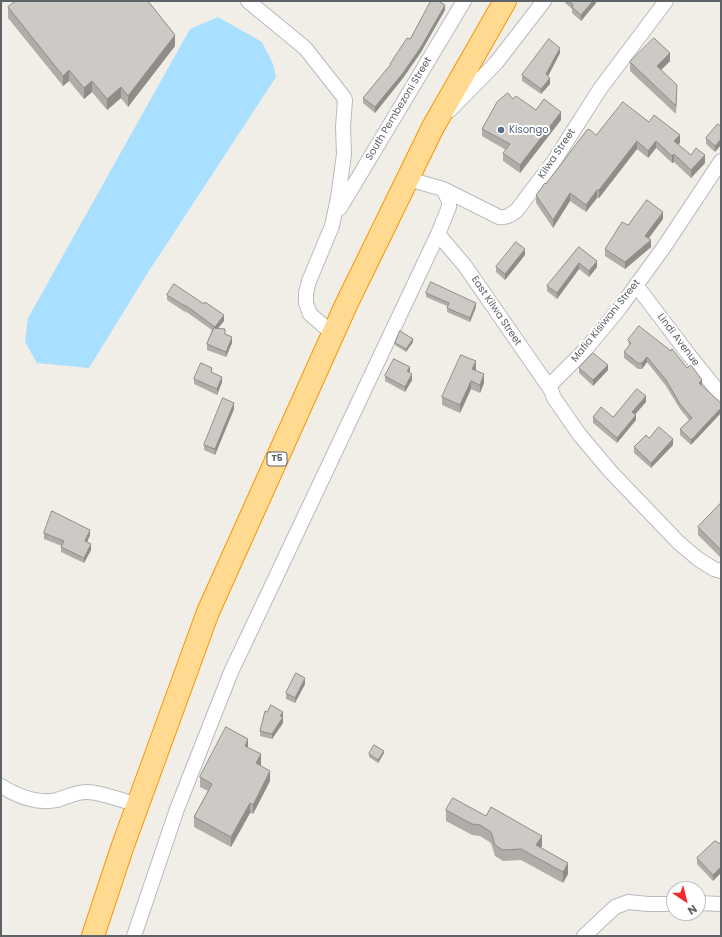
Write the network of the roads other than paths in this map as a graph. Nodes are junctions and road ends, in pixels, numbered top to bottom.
1 (248, 1) edge
2 (464, 1) edge
3 (505, 1) edge
4 (544, 1) edge
5 (666, 1) edge
6 (433, 127) junction
7 (721, 161) edge
8 (408, 180) junction
9 (443, 189) junction
10 (334, 217) junction
11 (438, 234) junction
12 (636, 285) junction
13 (333, 334) junction
14 (551, 390) junction
15 (721, 395) edge
16 (721, 571) edge
17 (1, 786) edge
18 (138, 805) junction
19 (706, 903) edge
20 (666, 904) edge
21 (721, 904) edge
22 (93, 936) edge
23 (134, 936) edge
24 (584, 936) edge

1 - 10 street
2 - 10 street, South Pembezoni Street
3 - 6 highway, T5
4 - 6 street
5 - 9 street, Kilwa Street
6 - 8 highway, T5
7 - 12 street, Mafia Kisiwani Street
8 - 9 street, Kilwa Street
8 - 13 highway, T5
9 - 11 street
10 - 13 street
11 - 14 street, East Kilwa Street
11 - 23 street
12 - 14 street, Mafia Kisiwani Street
12 - 15 street, Lindi Avenue
13 - 18 highway, T5
14 - 16 street
17 - 18 street
18 - 22 highway, T5
19 - 21 street
20 - 24 street

